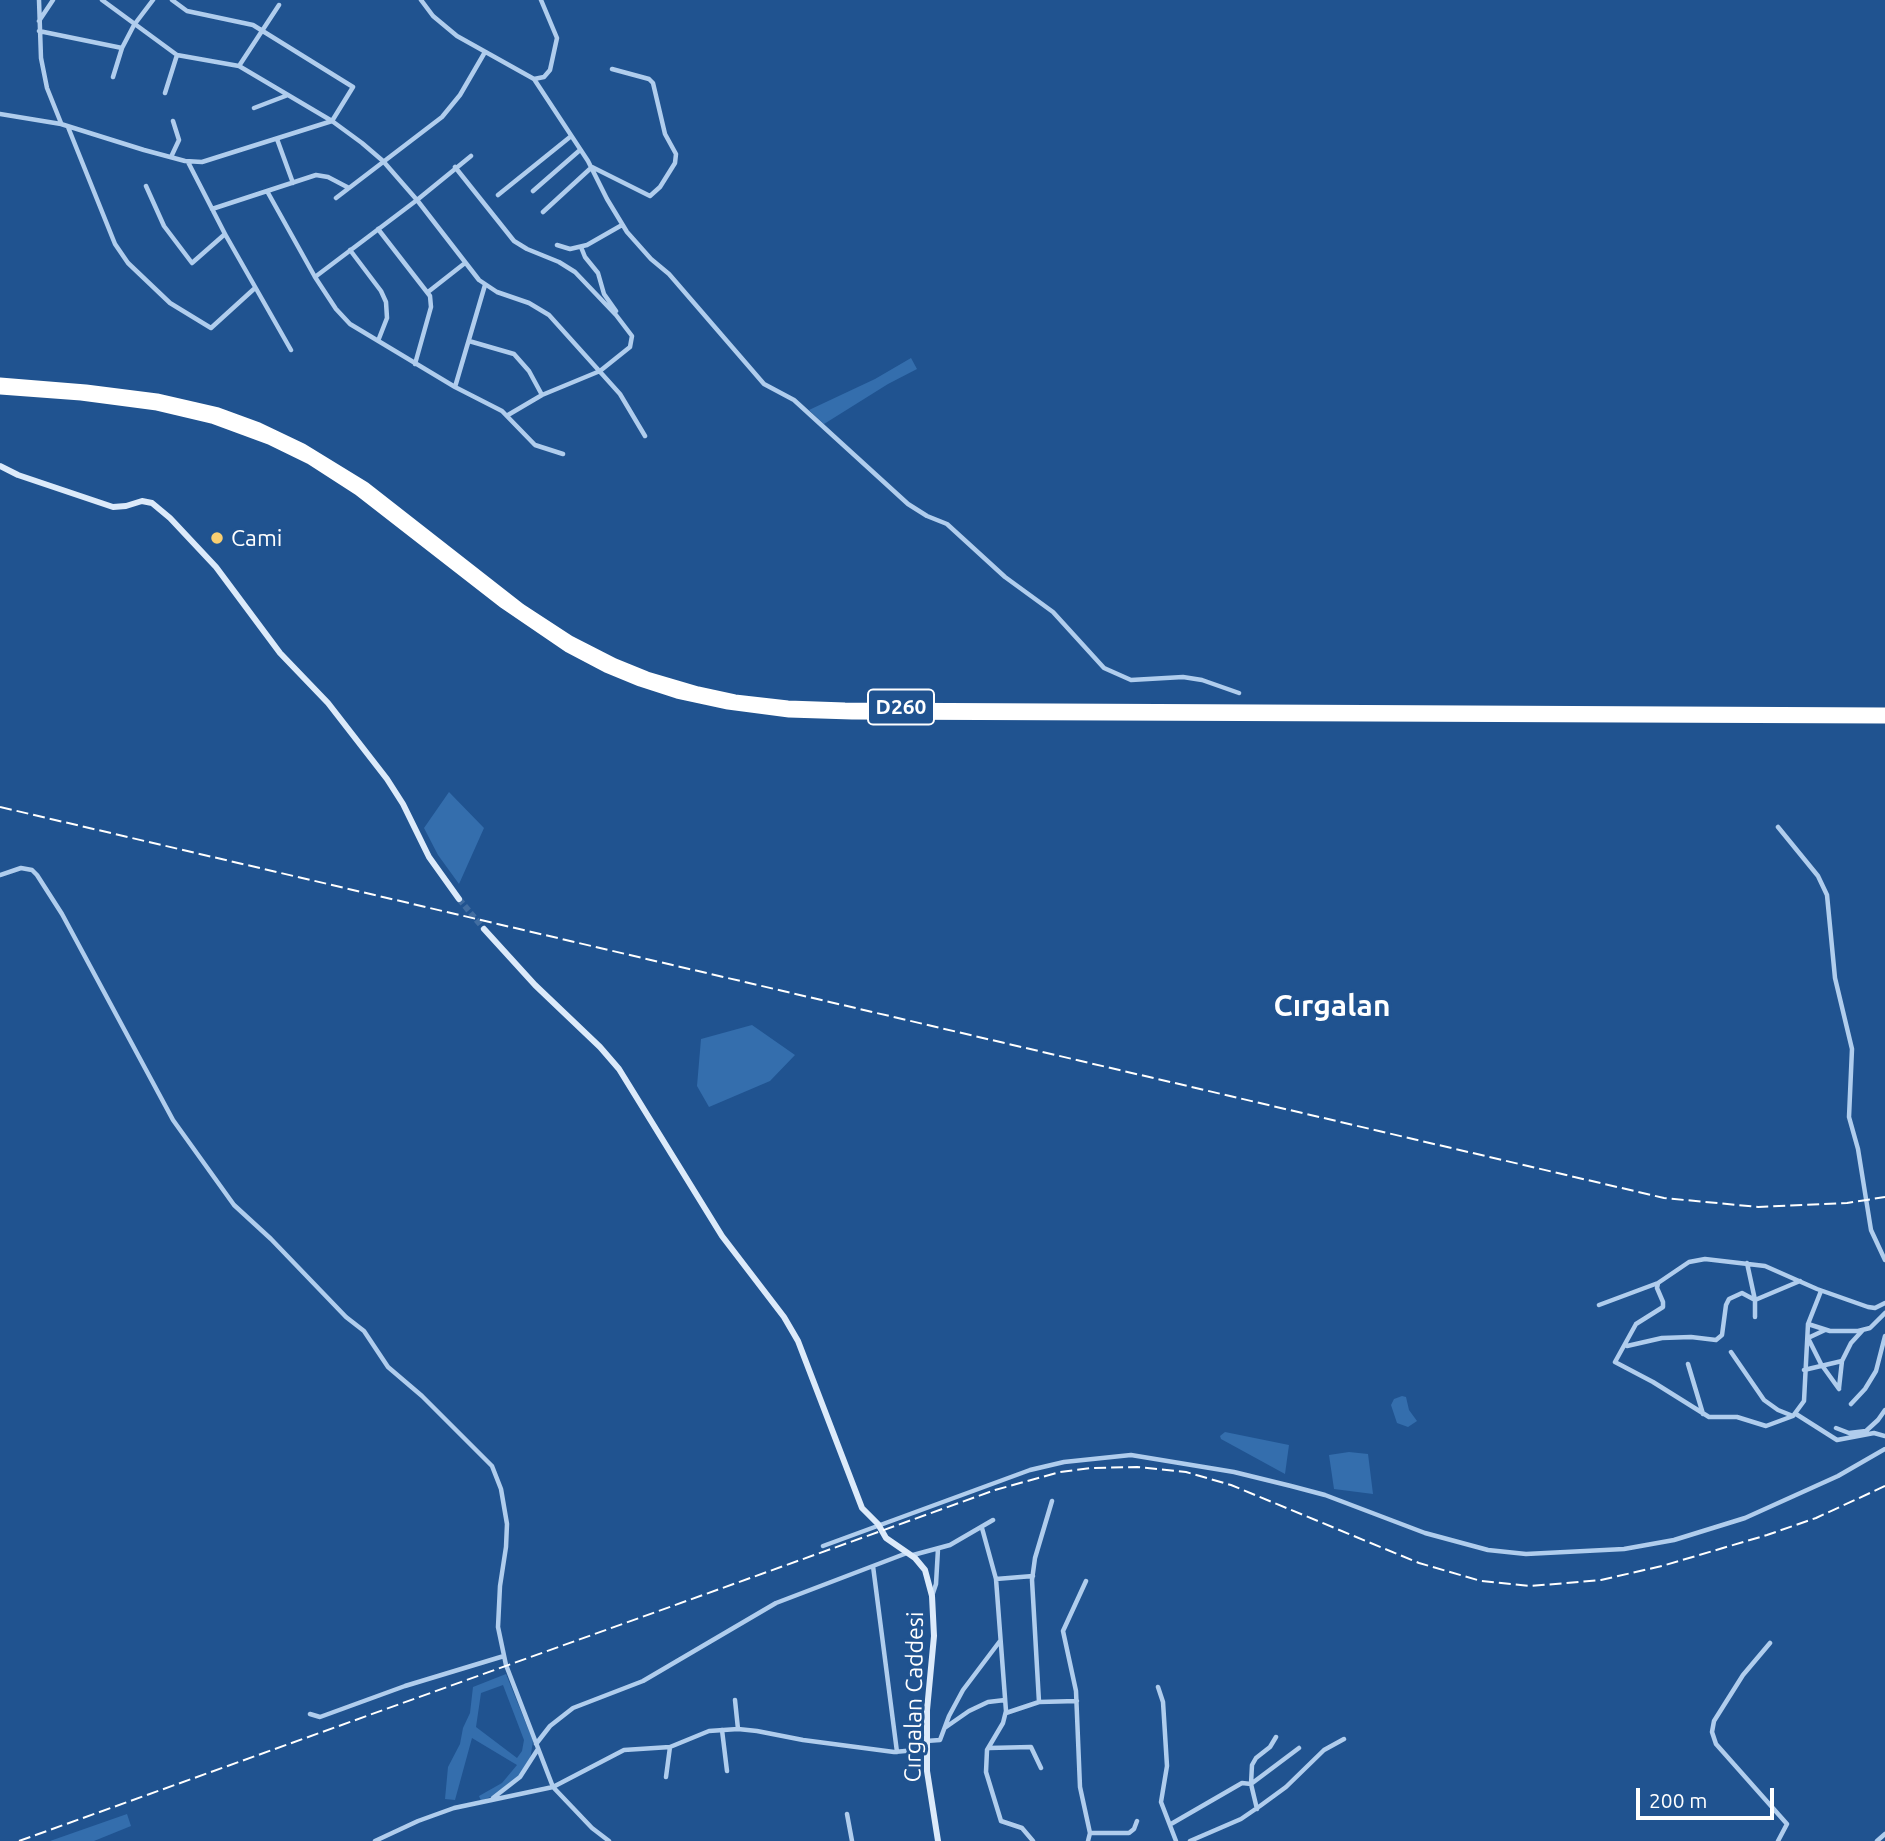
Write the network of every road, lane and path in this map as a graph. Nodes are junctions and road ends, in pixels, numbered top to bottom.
1 (39, 0) edge
2 (53, 0) edge
3 (102, 0) edge
4 (153, 0) edge
5 (172, 0) edge
6 (421, 0) edge
7 (541, 0) edge
8 (279, 5) dead end
9 (39, 22) junction
10 (134, 25) junction
11 (39, 31) junction
12 (262, 31) junction
13 (121, 48) junction
14 (485, 52) junction
15 (177, 55) junction
16 (239, 66) junction
17 (612, 69) dead end
18 (113, 77) dead end
19 (534, 79) junction
20 (165, 93) dead end
21 (288, 95) junction
22 (254, 108) dead end
23 (0, 114) edge
24 (173, 121) dead end
25 (332, 121) junction
26 (61, 124) junction
27 (68, 126) junction
28 (570, 137) junction
29 (277, 139) junction
30 (580, 150) junction
31 (471, 156) dead end
32 (171, 157) junction
33 (188, 161) junction
34 (383, 161) junction
35 (455, 167) junction
36 (591, 168) junction
37 (293, 183) junction
38 (146, 186) dead end
39 (349, 188) junction
40 (267, 191) junction
41 (533, 191) dead end
42 (498, 195) dead end
43 (336, 198) dead end
44 (417, 200) junction
45 (212, 209) junction
46 (543, 212) dead end
47 (622, 225) junction
48 (378, 229) junction
49 (225, 234) junction
50 (557, 245) dead end
51 (581, 247) junction
52 (350, 250) junction
53 (465, 263) junction
54 (315, 277) junction
55 (485, 285) junction
56 (255, 288) junction
57 (428, 292) junction
58 (616, 315) junction
59 (378, 341) junction
60 (468, 341) junction
61 (291, 350) dead end
62 (415, 364) junction
63 (600, 372) junction
64 (0, 382) edge
65 (455, 387) junction
66 (0, 390) edge
67 (542, 395) junction
68 (508, 415) junction
69 (645, 436) dead end
70 (563, 454) dead end
71 (0, 466) edge
72 (1239, 693) dead end
73 (1885, 712) edge
74 (1885, 719) edge
75 (1778, 827) dead end
76 (0, 875) edge
77 (459, 899) tunnel mouth
78 (484, 929) tunnel mouth
79 (1885, 1260) edge
80 (1747, 1263) junction
81 (1800, 1281) junction
82 (1658, 1283) junction
83 (1821, 1291) junction
84 (1755, 1300) junction
85 (1885, 1303) edge
86 (1599, 1305) dead end
87 (1885, 1313) edge
88 (1755, 1317) dead end
89 (1808, 1324) junction
90 (1825, 1330) junction
91 (1862, 1331) junction
92 (1885, 1336) edge
93 (1808, 1338) junction
94 (1626, 1346) junction
95 (1731, 1353) dead end
96 (1842, 1361) junction
97 (1688, 1364) dead end
98 (1821, 1364) junction
99 (1804, 1370) junction
100 (1851, 1404) dead end
101 (1885, 1410) edge
102 (1703, 1414) junction
103 (1794, 1415) junction
104 (1836, 1428) dead end
105 (1867, 1431) junction
106 (1874, 1433) junction
107 (1885, 1436) edge
108 (1885, 1449) edge
109 (1052, 1501) dead end
110 (993, 1520) dead end
111 (878, 1524) junction
112 (982, 1528) junction
113 (823, 1546) dead end
114 (938, 1549) junction
115 (909, 1554) junction
116 (873, 1566) junction
117 (1033, 1576) junction
118 (996, 1579) junction
119 (1086, 1581) dead end
120 (932, 1596) junction
121 (1001, 1641) junction
122 (1770, 1643) dead end
123 (504, 1656) junction
124 (1158, 1688) dead end
125 (735, 1700) dead end
126 (1005, 1700) junction
127 (1077, 1701) junction
128 (1039, 1702) junction
129 (1005, 1713) junction
130 (310, 1714) dead end
131 (945, 1727) junction
132 (738, 1729) junction
133 (722, 1730) junction
134 (1276, 1737) dead end
135 (1345, 1739) dead end
136 (927, 1745) junction
137 (537, 1746) junction
138 (670, 1747) junction
139 (989, 1748) junction
140 (1299, 1748) dead end
141 (897, 1752) junction
142 (1041, 1768) dead end
143 (727, 1771) dead end
144 (666, 1777) dead end
145 (1251, 1784) junction
146 (553, 1787) junction
147 (490, 1800) junction
148 (1257, 1809) junction
149 (847, 1814) dead end
150 (1137, 1821) dead end
151 (1171, 1824) junction
152 (1090, 1833) junction
153 (1885, 1834) edge
154 (375, 1841) edge
155 (609, 1841) edge
156 (852, 1841) edge
157 (938, 1841) edge
158 (1033, 1841) edge
159 (1088, 1841) edge
160 (1176, 1841) edge
161 (1190, 1841) edge
162 (1778, 1841) edge
163 (1877, 1841) edge

1 - 9 street
2 - 9 street
3 - 10 street
4 - 10 street
5 - 12 street
6 - 14 street
7 - 19 street
8 - 12 street
9 - 11 street
10 - 13 street
10 - 15 street
11 - 13 street
11 - 26 street
12 - 16 street
12 - 25 street
13 - 18 street
14 - 19 street
14 - 34 street
15 - 16 street
15 - 20 street
16 - 21 street
17 - 36 street
19 - 28 street
21 - 22 street
21 - 25 street
23 - 26 street
24 - 32 street
25 - 29 street
25 - 34 street
26 - 27 street
27 - 32 street
27 - 56 street
28 - 30 street
28 - 42 street
29 - 33 street
29 - 37 street
30 - 36 street
30 - 41 street
31 - 35 street
32 - 33 street
33 - 45 street
34 - 39 street
34 - 44 street
35 - 44 street
35 - 58 street
36 - 46 street
36 - 47 street
37 - 39 street
37 - 40 street
38 - 49 street
39 - 43 street
40 - 45 street
40 - 54 street
44 - 48 street
44 - 53 street
45 - 49 street
47 - 51 street
47 - 72 street
48 - 52 street
48 - 57 street
49 - 56 street
50 - 51 street
51 - 58 street
52 - 54 street
52 - 59 street
53 - 55 street
53 - 57 street
54 - 59 street
55 - 60 street
55 - 63 street
56 - 61 street
57 - 62 street
58 - 63 street
59 - 62 street
60 - 65 street
60 - 67 street
62 - 65 street
63 - 67 street
63 - 69 street
64 - 73 highway, D260
65 - 68 street
66 - 74 highway, D260
67 - 68 street
68 - 70 street
71 - 77 street
75 - 79 street
76 - 123 street
78 - 111 street
80 - 81 street
80 - 82 street
80 - 84 street
81 - 83 street
81 - 84 street
82 - 86 street
82 - 94 street
83 - 85 street
83 - 89 street
84 - 88 street
84 - 94 street
87 - 91 street
89 - 90 street
89 - 93 street
90 - 91 street
90 - 93 street
91 - 96 street
92 - 100 street
93 - 98 street
93 - 99 street
94 - 102 street
95 - 103 street
96 - 98 street
96 - 98 street
97 - 102 street
98 - 99 street
99 - 103 street
101 - 105 street
102 - 103 street
103 - 106 street
104 - 105 street
105 - 106 street
106 - 107 street
108 - 111 street
109 - 117 street
110 - 112 street
111 - 113 street
111 - 115 street, Cırgalan Caddesi
112 - 114 street
112 - 118 street
114 - 115 street
114 - 120 street
115 - 116 street
115 - 120 street, Cırgalan Caddesi
116 - 137 street
116 - 141 street
117 - 118 street
117 - 128 street
118 - 121 street
119 - 127 street
120 - 136 street, Cırgalan Caddesi
121 - 126 street
121 - 131 street
122 - 162 street
123 - 130 street
123 - 137 street
124 - 151 street
125 - 132 street
126 - 129 street
126 - 131 street
127 - 128 street
127 - 152 street
128 - 129 street
129 - 139 street
131 - 136 street
132 - 133 street
132 - 141 street
133 - 138 street
133 - 143 street
134 - 145 street
135 - 148 street
136 - 141 street
136 - 157 street, Cırgalan Caddesi
137 - 146 street
137 - 147 street
138 - 144 street
138 - 146 street
139 - 142 street
139 - 158 street
140 - 145 street
145 - 148 street
145 - 151 street
146 - 147 street
146 - 155 street
147 - 154 street
148 - 161 street
149 - 156 street
150 - 152 street
151 - 160 street
152 - 159 street
153 - 163 street

